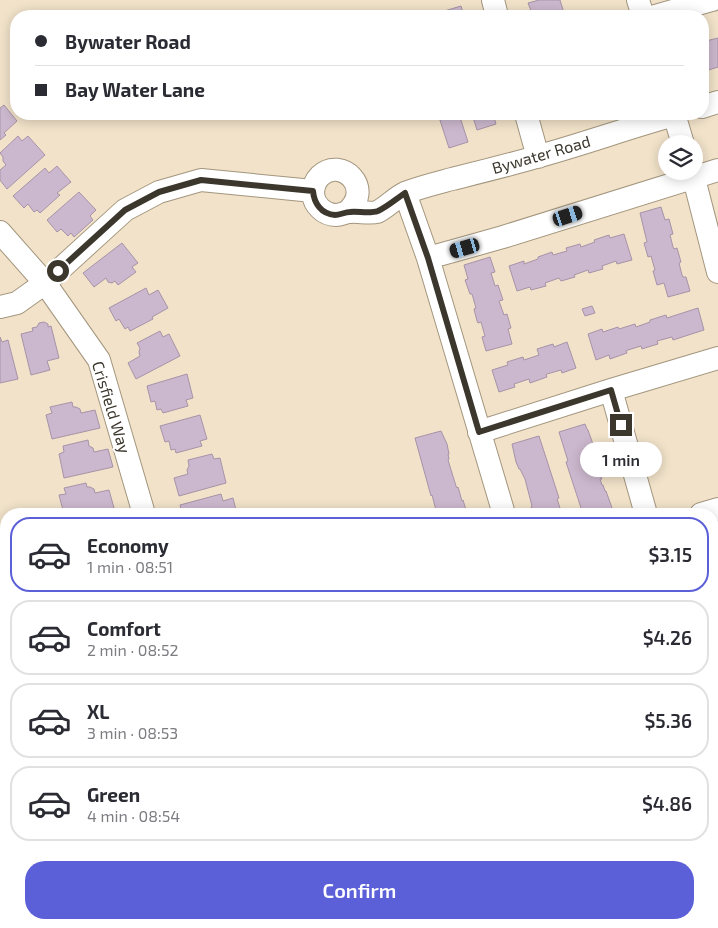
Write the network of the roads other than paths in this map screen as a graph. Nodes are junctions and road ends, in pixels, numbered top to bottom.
1 (712, 0) edge
2 (676, 10) edge
3 (528, 120) edge
4 (656, 120) edge
5 (677, 120) edge
6 (681, 135) edge
7 (538, 157) junction
8 (718, 170) edge
9 (703, 172) edge
10 (675, 180) edge
11 (695, 180) edge
12 (313, 191) junction
13 (405, 193) junction
14 (353, 203) junction
15 (0, 232) edge
16 (428, 258) junction
17 (718, 272) edge
18 (45, 283) junction
19 (0, 307) edge
20 (718, 358) edge
21 (611, 390) junction
22 (479, 432) junction
23 (142, 508) edge
24 (502, 508) edge
25 (644, 508) edge

1 - 2 street
3 - 7 street
4 - 7 street, Bywater Road
5 - 6 street
7 - 13 street, Bywater Road
8 - 9 street
10 - 16 street
11 - 17 street
12 - 14 street
12 - 14 street
12 - 18 street
13 - 14 street, Bywater Road
13 - 16 street
15 - 18 street, Crisfield Way
16 - 22 street
18 - 19 street
18 - 23 street, Crisfield Way
20 - 21 street
21 - 22 street
21 - 25 street
22 - 24 street

